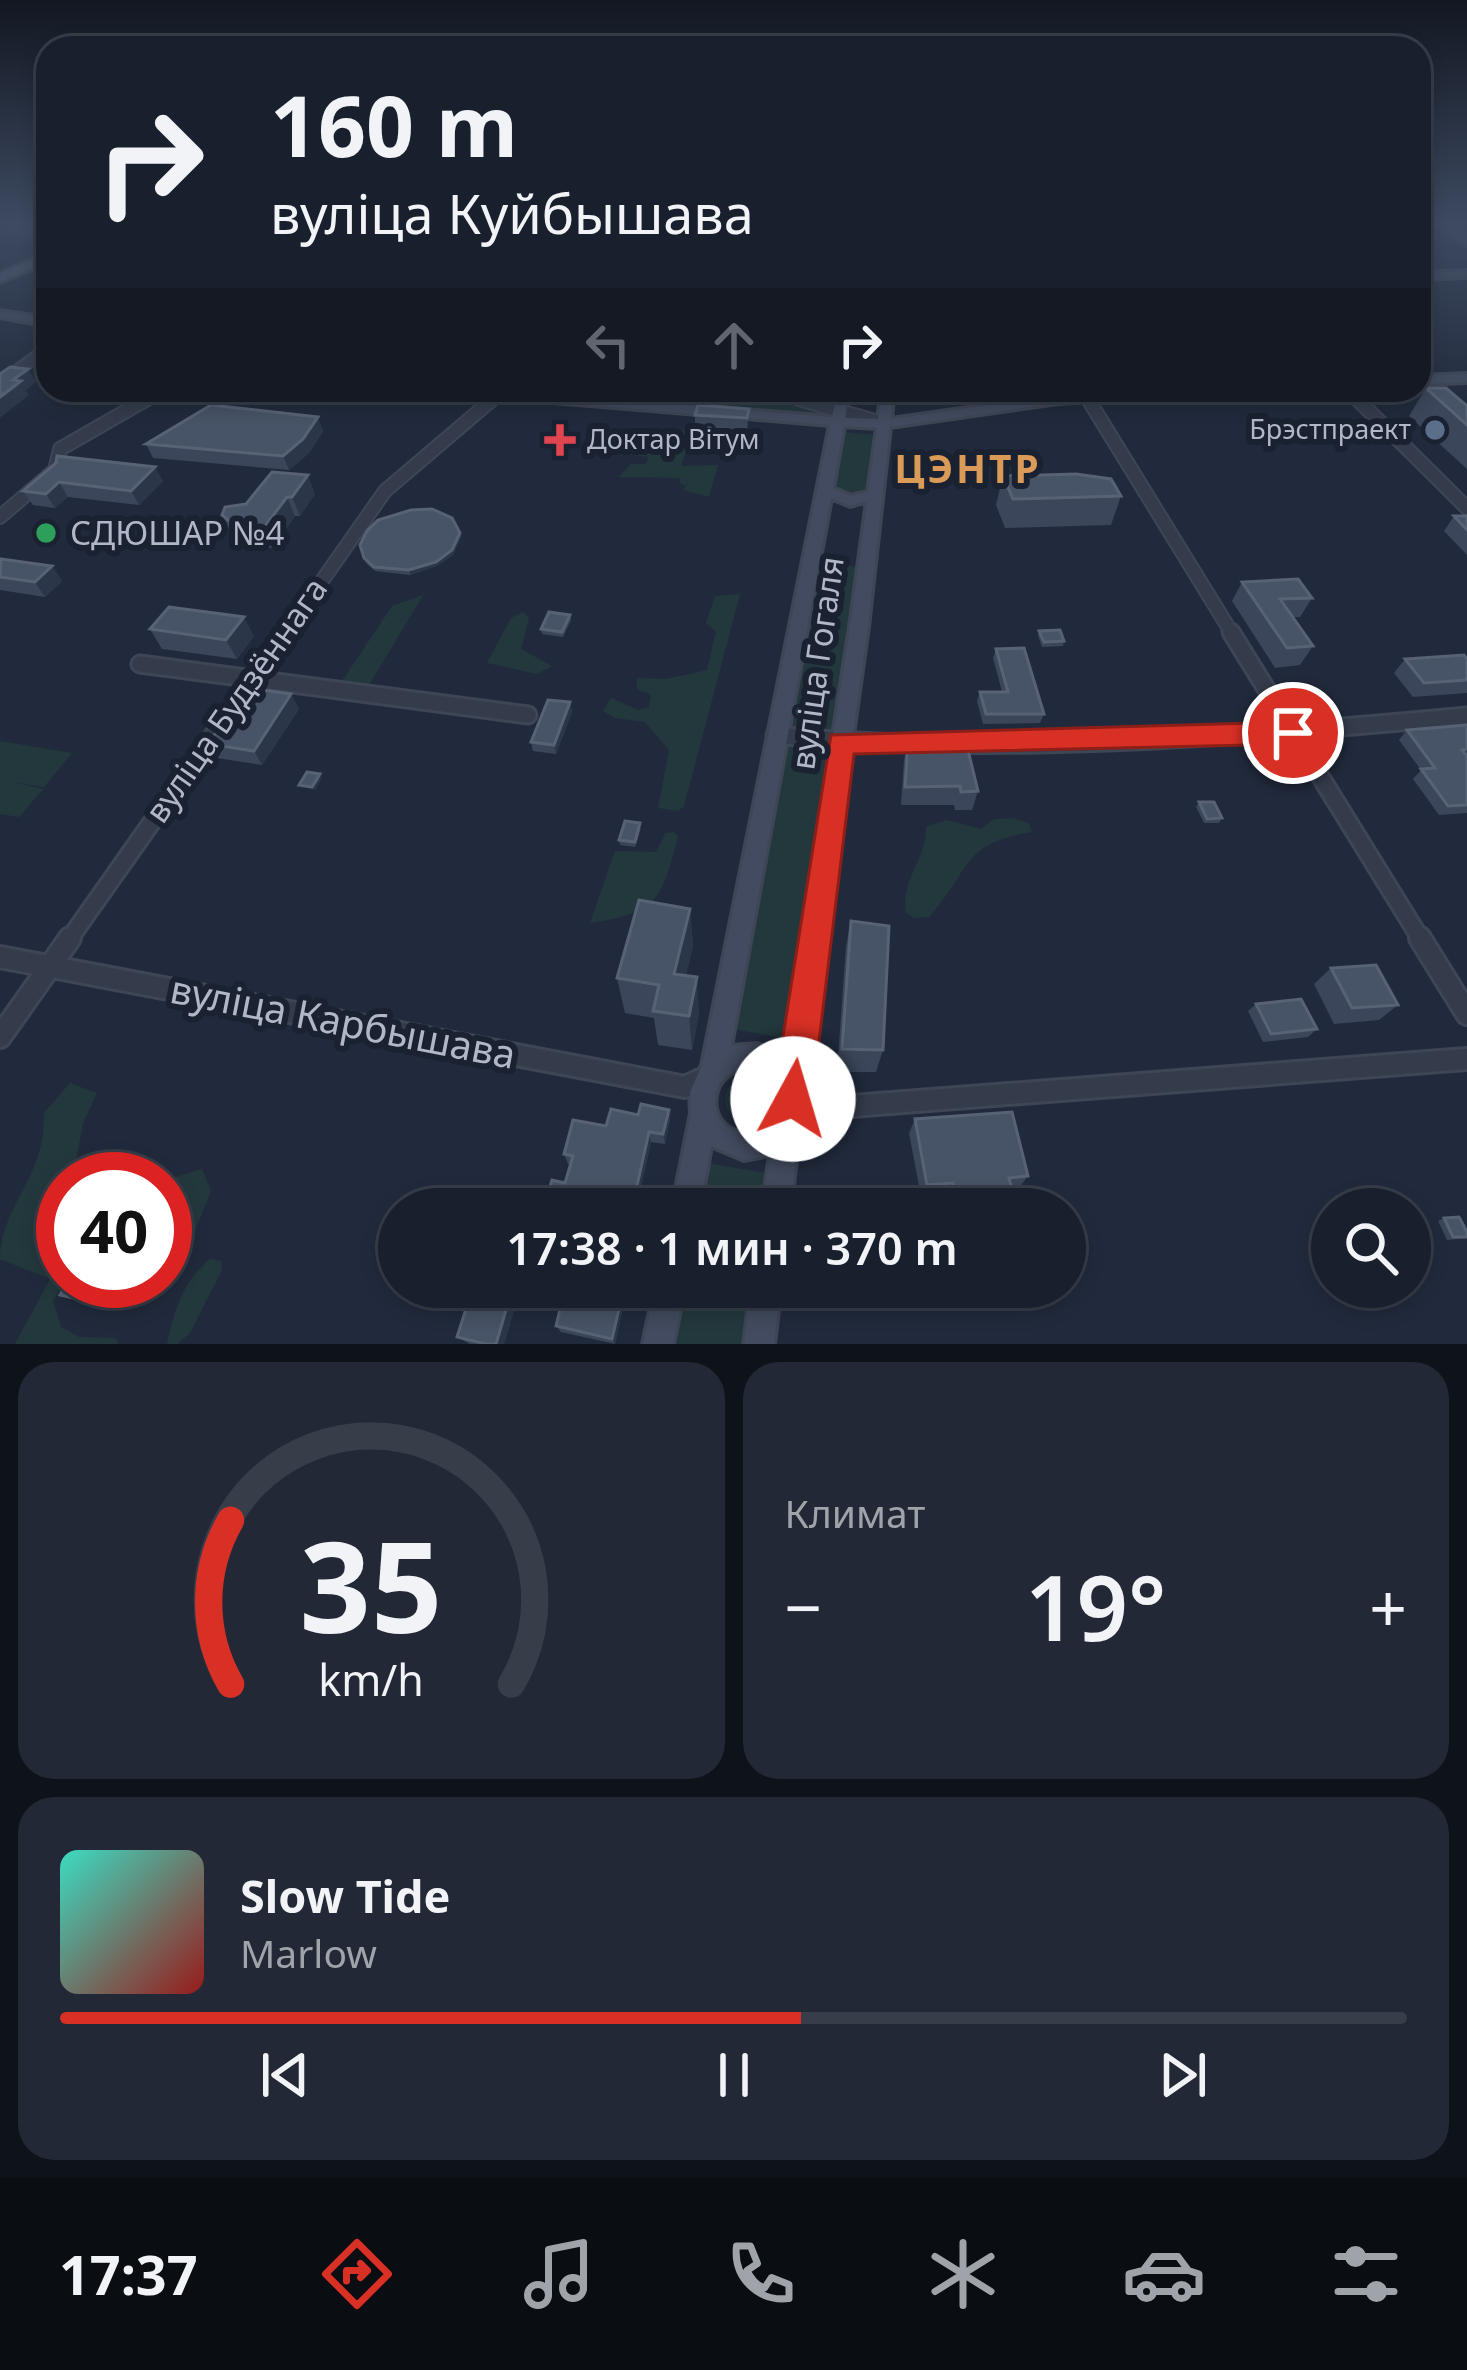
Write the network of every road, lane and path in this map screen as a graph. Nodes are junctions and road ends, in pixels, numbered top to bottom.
1 (0, 314) edge
2 (36, 320) edge
3 (36, 357) edge
4 (1467, 378) edge
5 (1431, 380) edge
6 (0, 383) edge
7 (142, 402) edge
8 (488, 402) edge
9 (727, 402) edge
10 (887, 402) edge
11 (1026, 402) edge
12 (1089, 402) edge
13 (1360, 402) edge
14 (841, 407) edge
15 (885, 424) junction
16 (826, 490) junction
17 (876, 494) junction
18 (1467, 508) edge
19 (0, 517) edge
20 (140, 664) dead end
21 (251, 677) junction
22 (528, 715) dead end
23 (1467, 716) edge
24 (1293, 733) junction
25 (775, 735) junction
26 (841, 743) junction
27 (0, 957) edge
28 (51, 967) junction
29 (1467, 1014) edge
30 (0, 1037) edge
31 (1467, 1059) edge
32 (703, 1090) junction
33 (795, 1107) junction
34 (689, 1188) edge
35 (780, 1188) edge
36 (666, 1308) edge
37 (763, 1308) edge
38 (658, 1344) edge
39 (759, 1344) edge

1 - 2 street
3 - 6 street
4 - 5 street
7 - 19 street
8 - 21 street, вуліца Будзённага
9 - 14 street
10 - 15 street, вуліца Гогаля
11 - 15 street
12 - 24 street
13 - 18 street
14 - 15 street
14 - 16 street, вуліца Гогаля
15 - 17 street, вуліца Гогаля
16 - 17 street
16 - 25 street, вуліца Гогаля
17 - 26 street, вуліца Гогаля
20 - 21 street
21 - 22 street
21 - 28 street, вуліца Будзённага
23 - 24 street
24 - 26 street
24 - 29 street
25 - 26 street
25 - 32 street, вуліца Гогаля
26 - 33 street, вуліца Гогаля
27 - 28 street, вуліца Карбышава
28 - 30 street, вуліца Будзённага
28 - 32 street, вуліца Карбышава
31 - 33 street
32 - 33 street
32 - 33 street
32 - 34 street, вуліца Гогаля
33 - 35 street, вуліца Гогаля
36 - 38 street
37 - 39 street

